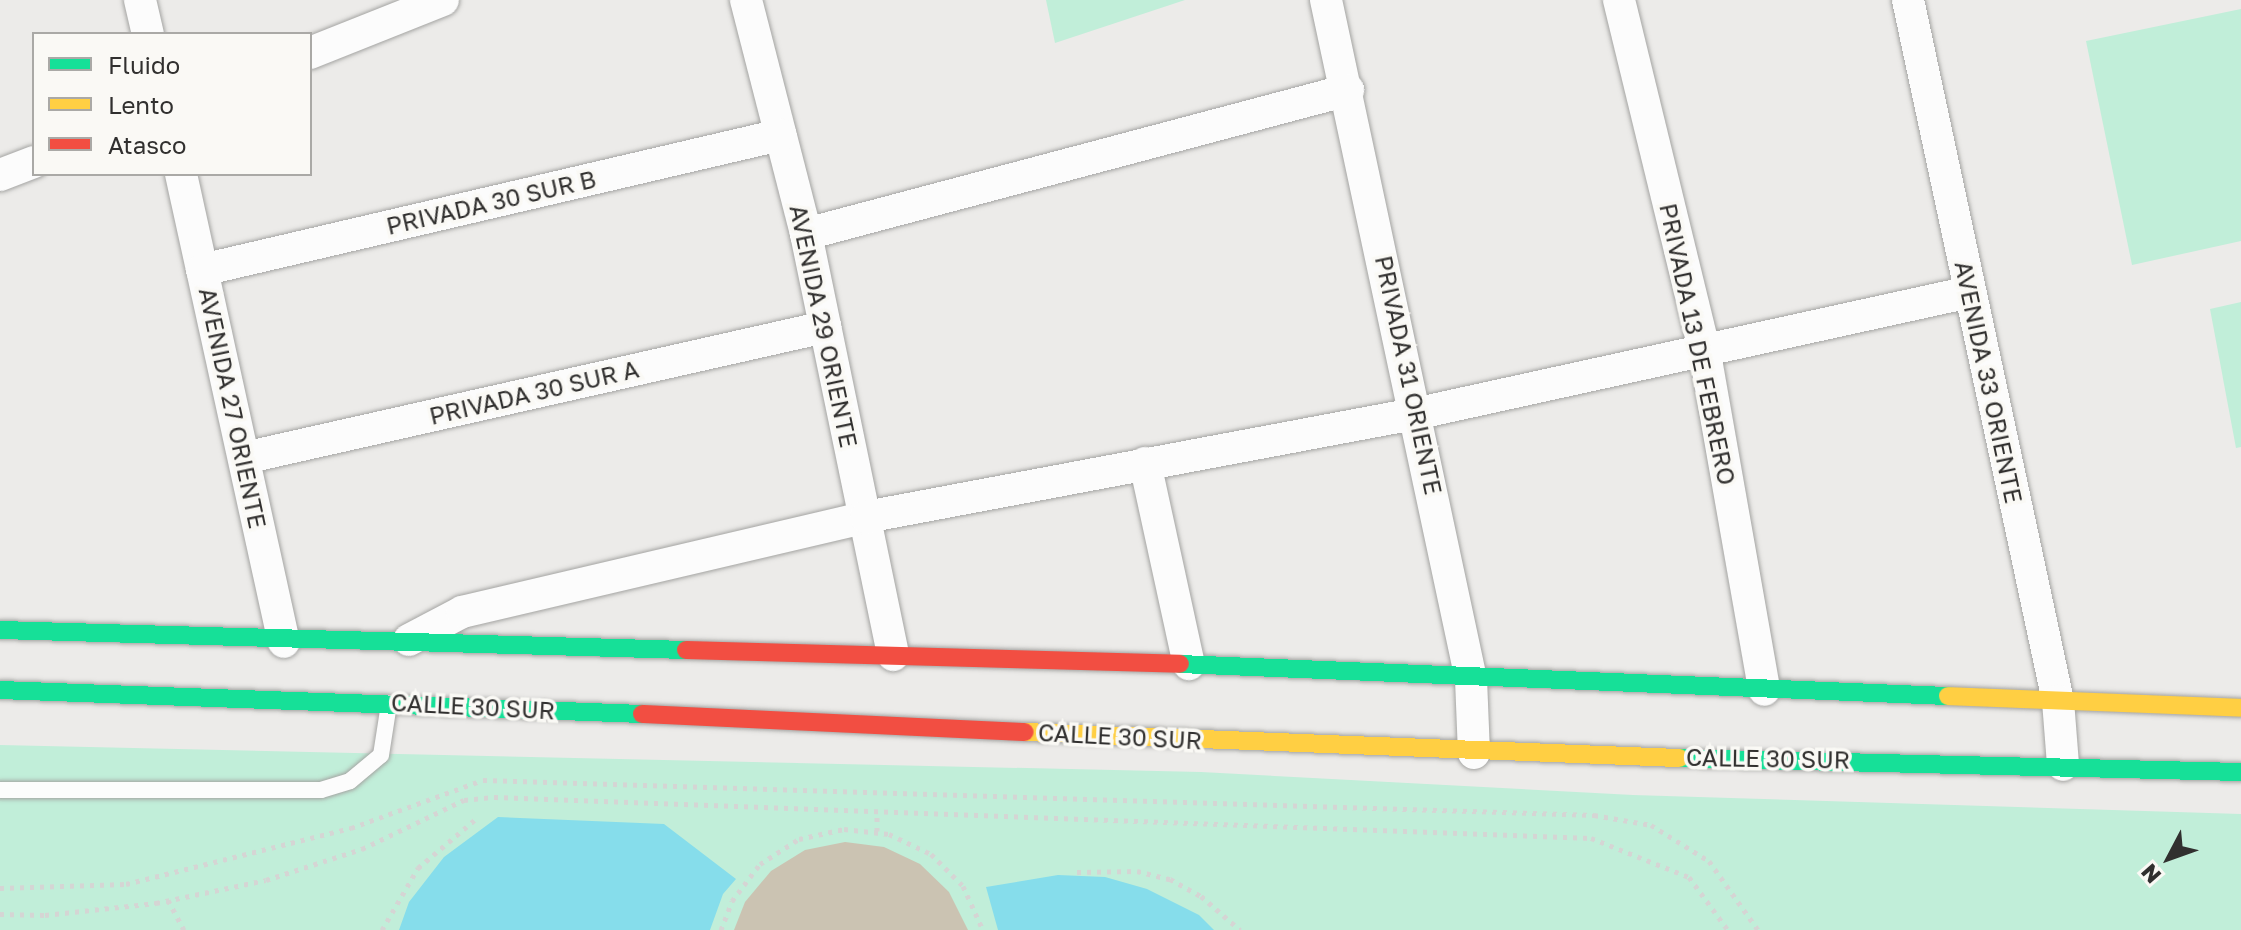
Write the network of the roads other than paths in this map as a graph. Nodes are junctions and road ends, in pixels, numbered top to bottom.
1 (140, 0) edge
2 (443, 0) edge
3 (746, 0) edge
4 (1326, 0) edge
5 (1619, 0) edge
6 (1908, 0) edge
7 (148, 32) edge
8 (312, 52) edge
9 (1348, 90) junction
10 (780, 135) junction
11 (32, 163) edge
12 (0, 175) edge
13 (181, 176) edge
14 (806, 234) junction
15 (202, 270) junction
16 (1970, 292) junction
17 (825, 327) junction
18 (1704, 348) junction
19 (1419, 413) junction
20 (244, 458) junction
21 (1145, 463) junction
22 (866, 517) junction
23 (0, 630) edge
24 (284, 642) junction
25 (399, 645) junction
26 (893, 655) junction
27 (1189, 664) junction
28 (1471, 679) junction
29 (0, 690) edge
30 (1764, 690) junction
31 (2058, 701) junction
32 (389, 702) junction
33 (2241, 708) edge
34 (1474, 753) junction
35 (2063, 765) junction
36 (2241, 772) edge
37 (0, 790) edge

1 - 7 street
2 - 8 street
3 - 10 street, AVENIDA 29 ORIENTE
4 - 9 street, PRIVADA 31 ORIENTE
5 - 18 street, PRIVADA 13 DE FEBRERO
6 - 16 street, AVENIDA 33 ORIENTE
9 - 14 street
9 - 19 street, PRIVADA 31 ORIENTE
10 - 14 street, AVENIDA 29 ORIENTE
10 - 15 street, PRIVADA 30 SUR B
11 - 12 street
13 - 15 street, AVENIDA 27 ORIENTE
14 - 17 street, AVENIDA 29 ORIENTE
15 - 20 street, AVENIDA 27 ORIENTE
16 - 18 street
16 - 31 street, AVENIDA 33 ORIENTE
17 - 20 street, PRIVADA 30 SUR A
17 - 22 street, AVENIDA 29 ORIENTE
18 - 19 street
18 - 30 street, PRIVADA 13 DE FEBRERO
19 - 21 street
19 - 28 street, PRIVADA 31 ORIENTE
20 - 24 street, AVENIDA 27 ORIENTE
21 - 22 street
21 - 27 street
22 - 25 street
22 - 26 street, AVENIDA 29 ORIENTE
23 - 24 main road
24 - 25 main road
25 - 26 main road
26 - 27 main road
27 - 28 main road
28 - 30 main road
28 - 34 street, PRIVADA 31 ORIENTE
29 - 32 main road, CALLE 30 SUR
30 - 31 main road
31 - 33 main road
31 - 35 street, AVENIDA 33 ORIENTE
32 - 34 main road, CALLE 30 SUR
32 - 37 lane
34 - 35 main road, CALLE 30 SUR
35 - 36 main road, CALLE 30 SUR

